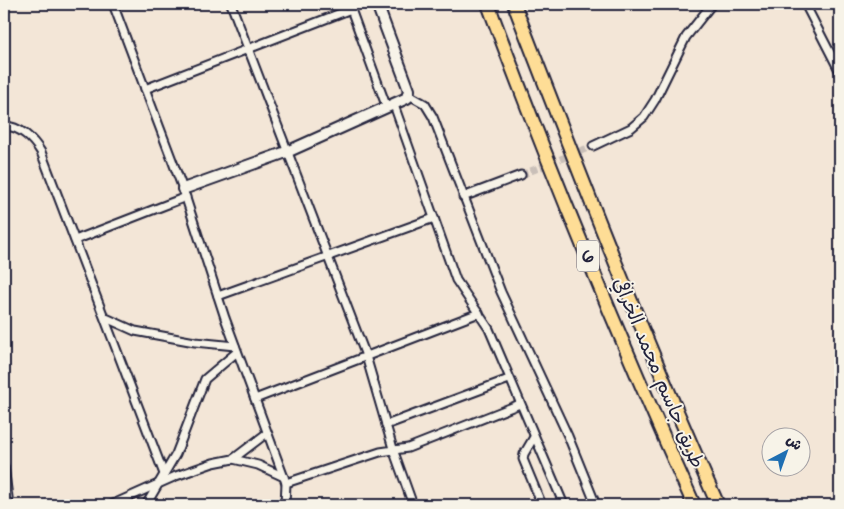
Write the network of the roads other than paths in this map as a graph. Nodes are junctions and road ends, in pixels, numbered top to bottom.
1 (112, 4) edge
2 (231, 4) edge
3 (377, 4) edge
4 (488, 4) edge
5 (514, 4) edge
6 (712, 4) edge
7 (804, 4) edge
8 (350, 7) edge
9 (248, 48) junction
10 (840, 72) edge
11 (145, 90) junction
12 (409, 95) junction
13 (390, 107) junction
14 (4, 126) edge
15 (592, 146) tunnel mouth
16 (289, 150) junction
17 (521, 175) tunnel mouth
18 (184, 193) junction
19 (463, 197) junction
20 (434, 218) junction
21 (76, 240) junction
22 (328, 255) junction
23 (218, 296) junction
24 (479, 313) junction
25 (106, 318) junction
26 (236, 349) junction
27 (366, 356) junction
28 (509, 378) junction
29 (255, 399) junction
30 (520, 404) junction
31 (386, 425) junction
32 (267, 433) junction
33 (534, 437) junction
34 (394, 452) junction
35 (233, 459) junction
36 (4, 466) edge
37 (164, 474) junction
38 (285, 480) junction
39 (159, 482) junction
40 (9, 505) edge
41 (111, 505) edge
42 (146, 505) edge
43 (285, 505) edge
44 (414, 505) edge
45 (542, 505) edge
46 (564, 505) edge
47 (596, 505) edge
48 (694, 505) edge
49 (718, 505) edge

1 - 11 street
2 - 9 street
3 - 12 street
4 - 48 highway, طريق جاسم محمد الخرافي / 6
5 - 49 highway, طريق جاسم محمد الخرافي / 6
6 - 15 street
7 - 10 street
8 - 9 street
8 - 13 street
9 - 11 street
9 - 16 street
11 - 18 street
12 - 13 street
12 - 19 street
13 - 16 street
13 - 20 street
14 - 21 street
16 - 18 street
16 - 22 street
17 - 19 street
18 - 21 street
18 - 23 street
19 - 47 street
20 - 22 street
20 - 24 street
21 - 25 street
22 - 23 street
22 - 27 street
23 - 26 street
24 - 27 street
24 - 28 street
25 - 26 street
25 - 37 street
26 - 29 street
26 - 37 street
27 - 29 street
27 - 31 street
28 - 30 street
28 - 31 street
29 - 32 street
30 - 33 street
30 - 34 street
31 - 34 street
32 - 35 street
32 - 38 street
33 - 45 street
33 - 46 street
34 - 38 street
34 - 44 street
35 - 38 street
35 - 39 street
36 - 40 street
37 - 39 street
38 - 43 street
39 - 41 street
39 - 42 street

